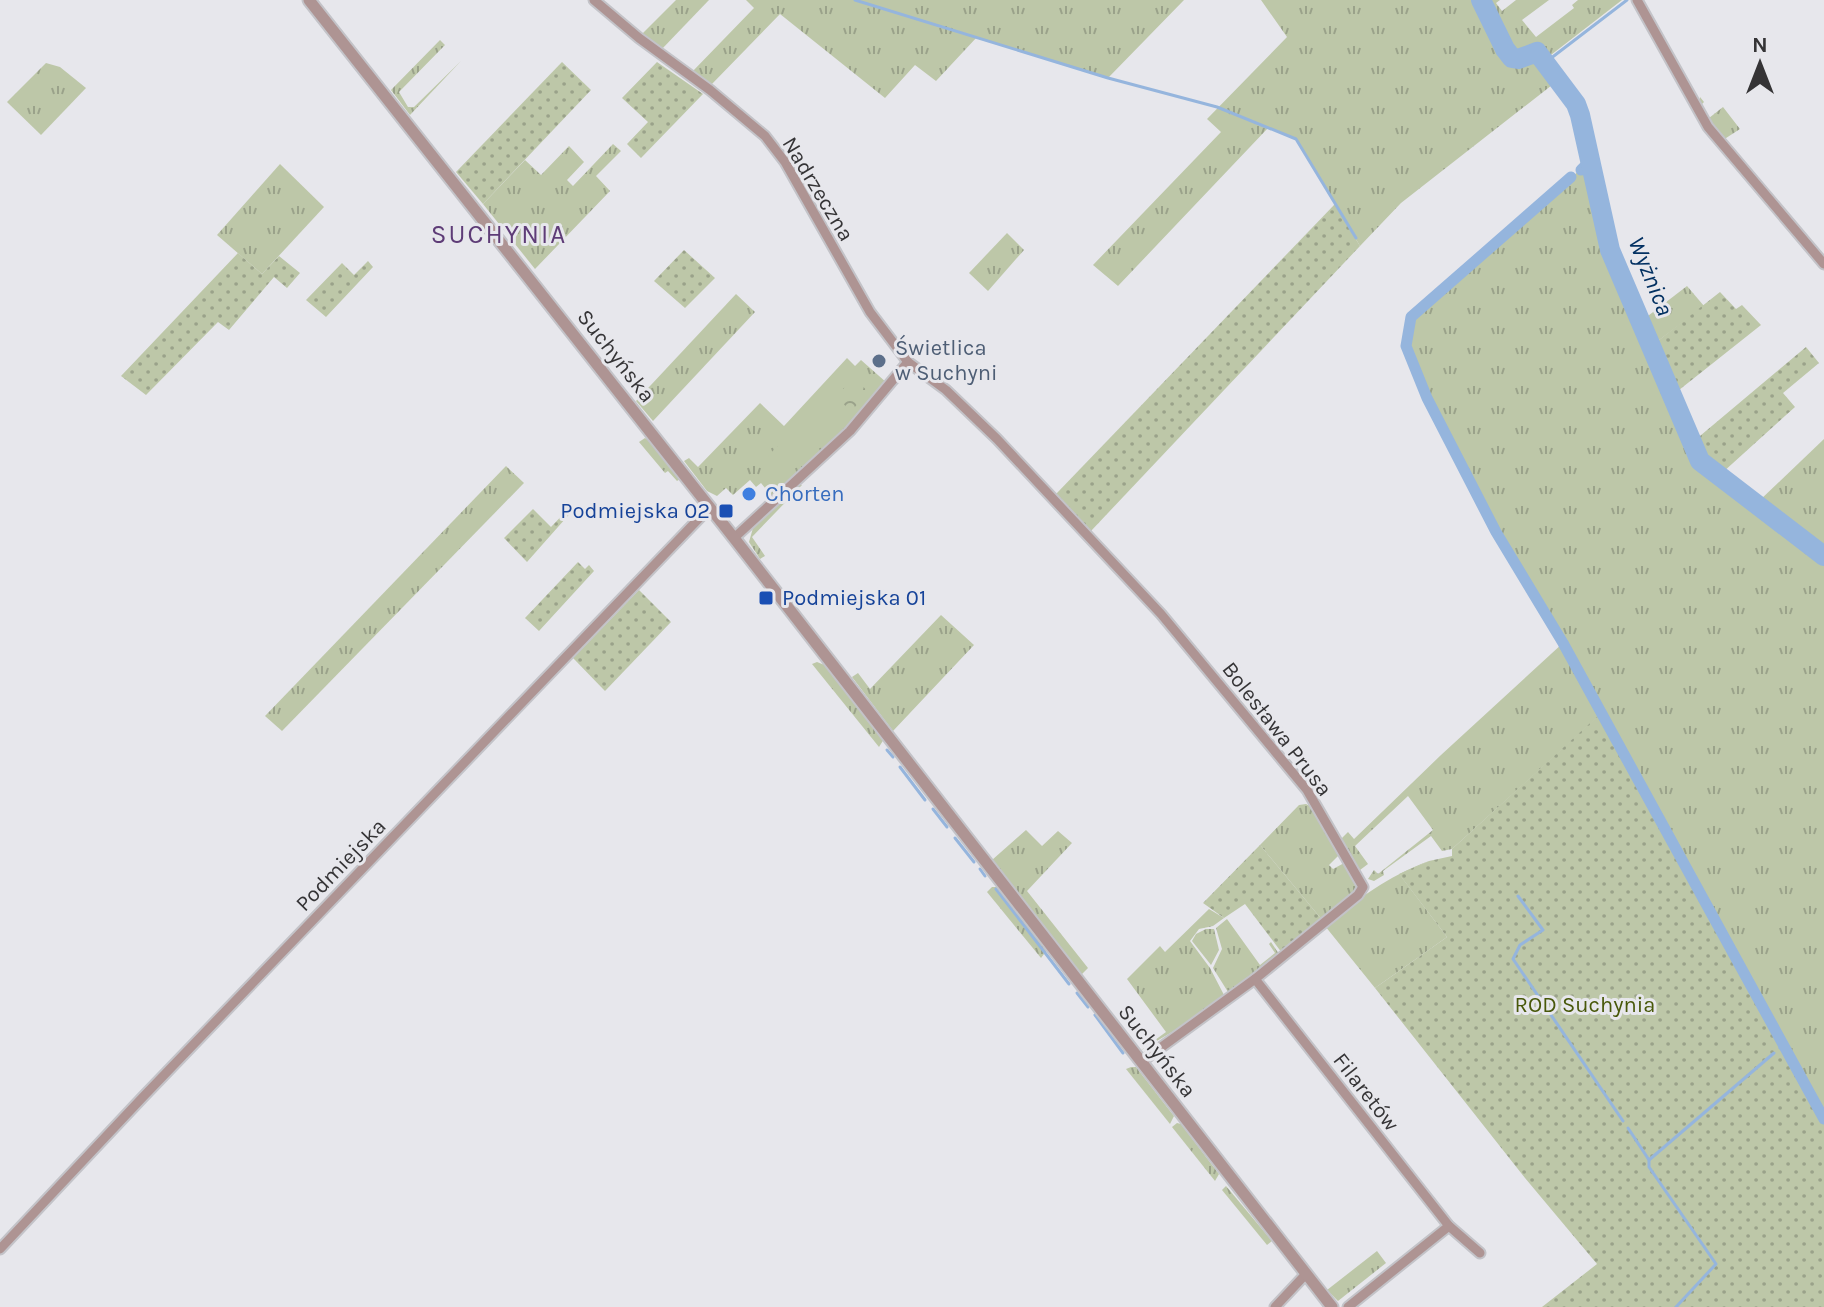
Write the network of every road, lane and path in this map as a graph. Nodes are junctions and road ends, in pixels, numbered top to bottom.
1 (309, 0) edge
2 (594, 0) edge
3 (1637, 0) edge
4 (1824, 264) edge
5 (908, 362) junction
6 (710, 507) junction
7 (1086, 536) joint
8 (734, 538) junction
9 (1255, 979) junction
10 (1141, 1062) junction
11 (1449, 1226) junction
12 (0, 1249) edge
13 (1480, 1253) dead end
14 (1305, 1275) junction
15 (1275, 1307) edge
16 (1332, 1307) edge
17 (1348, 1307) edge

1 - 6 street, Suchyńska
2 - 5 street, Nadrzeczna
3 - 4 street
5 - 7 street, Nadrzeczna
5 - 8 street
6 - 8 street, Suchyńska
6 - 12 street, Podmiejska
7 - 9 street, Bolesława Prusa
8 - 10 street, Suchyńska
9 - 10 street, Bolesława Prusa
9 - 11 street, Filaretów
10 - 14 street, Suchyńska
11 - 13 street, Filaretów
11 - 17 street
14 - 15 street
14 - 16 street, Suchyńska

